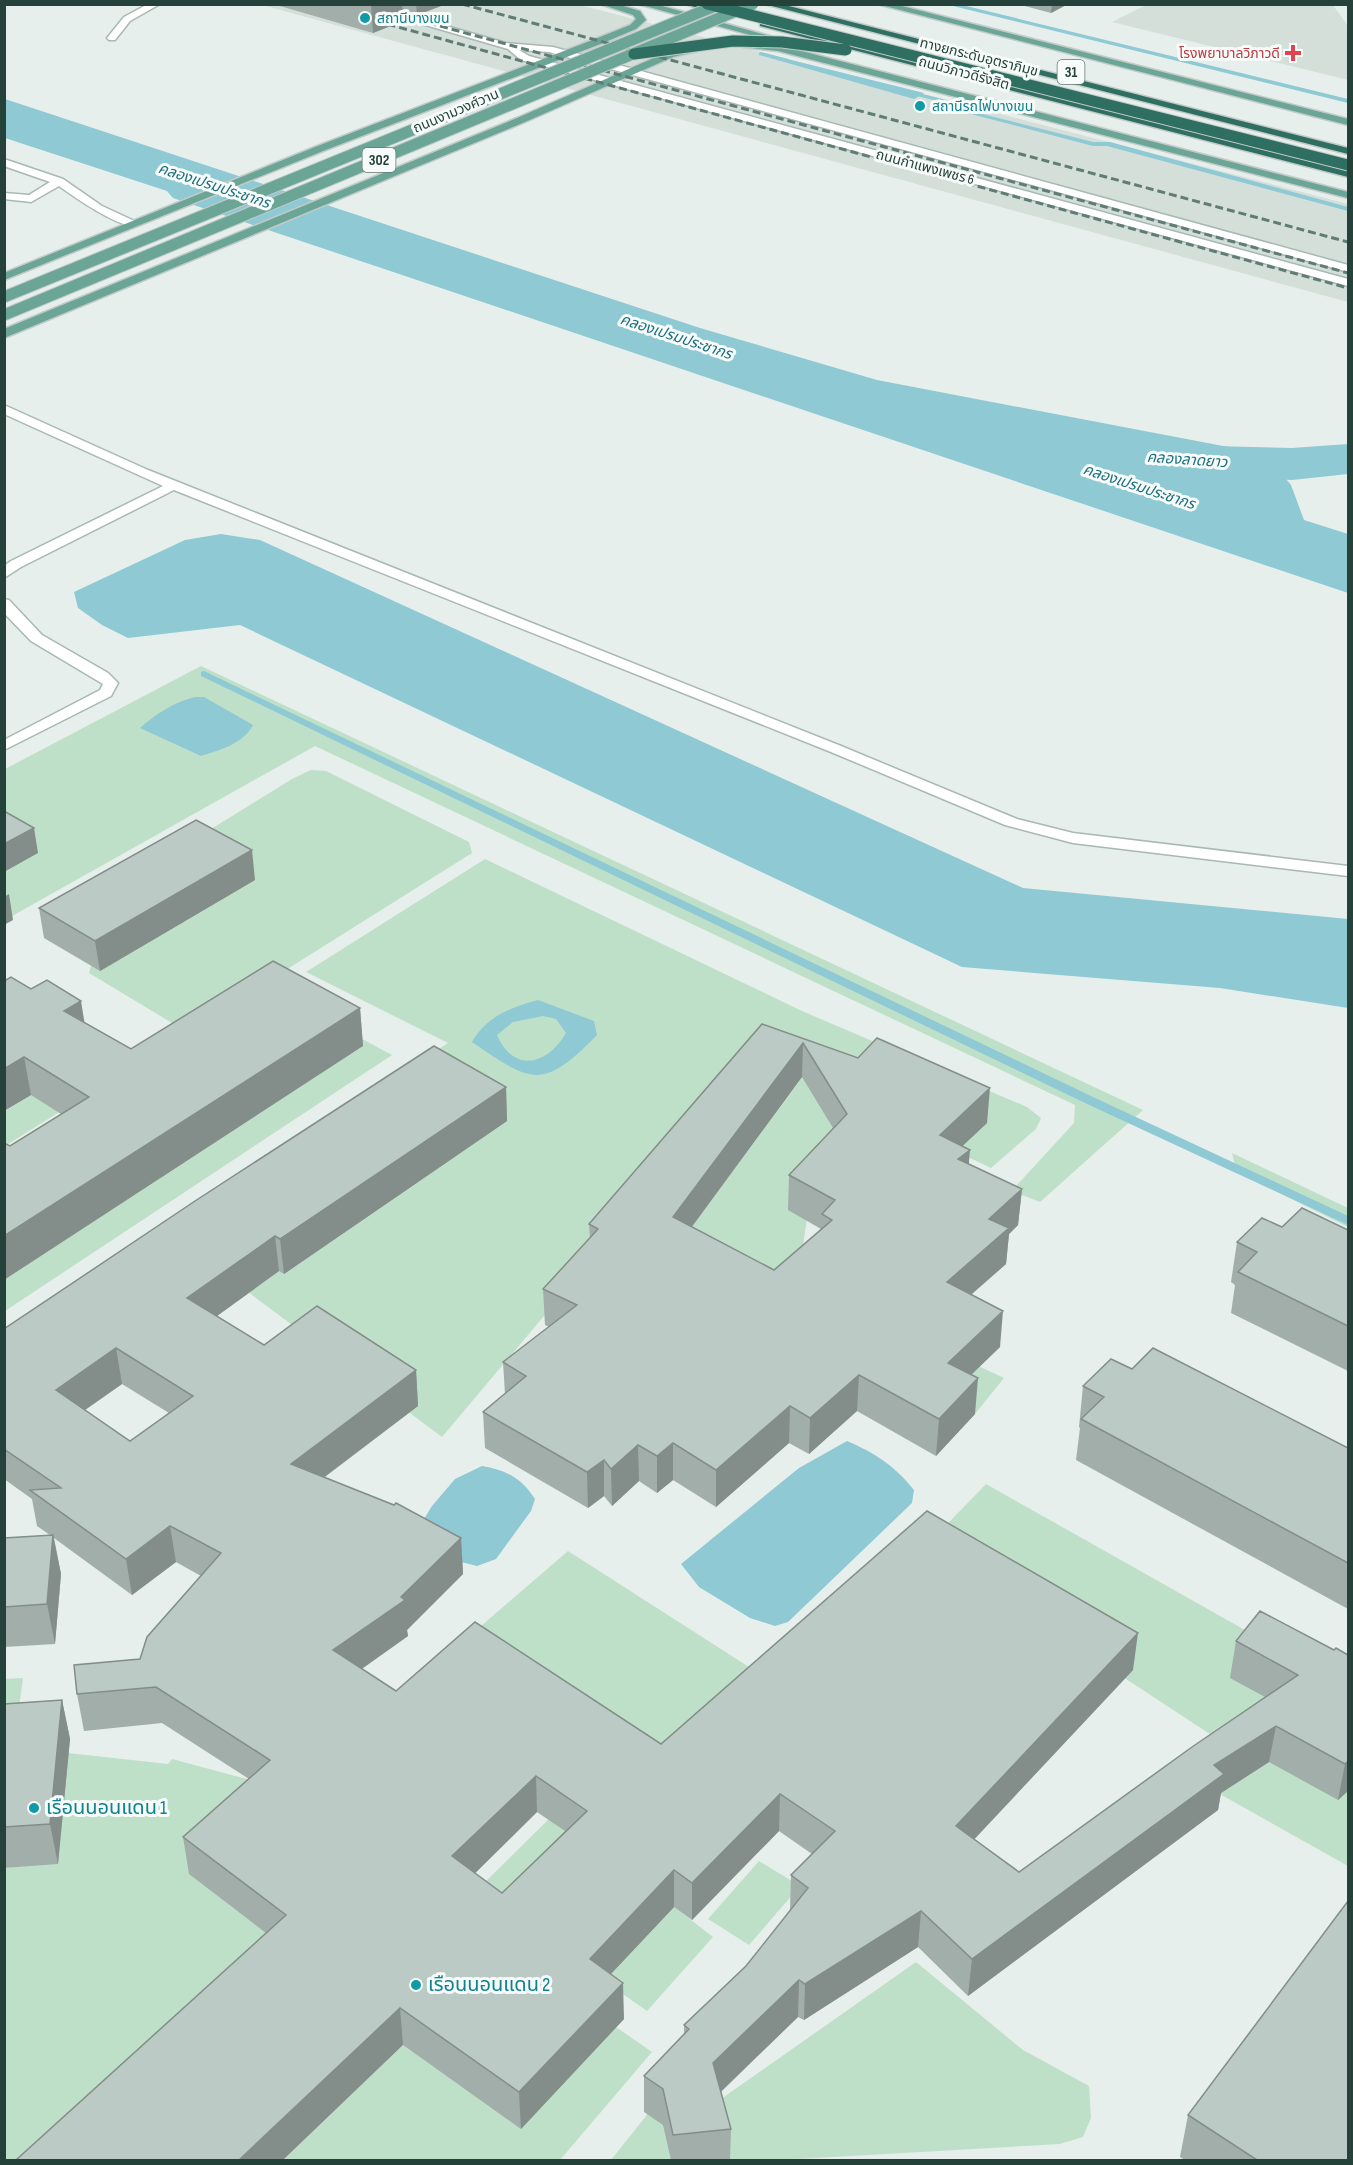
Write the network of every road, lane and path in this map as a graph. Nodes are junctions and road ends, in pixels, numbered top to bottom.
1 (156, 4) edge
2 (357, 4) edge
3 (604, 4) edge
4 (642, 4) edge
5 (689, 4) edge
6 (707, 4) edge
7 (720, 4) edge
8 (753, 4) edge
9 (768, 4) edge
10 (794, 4) edge
11 (880, 4) edge
12 (112, 38) dead end
13 (505, 46) junction
14 (565, 54) junction
15 (634, 54) junction
16 (542, 63) junction
17 (632, 72) junction
18 (610, 81) junction
19 (453, 98) junction
20 (521, 120) junction
21 (1348, 123) edge
22 (1348, 140) edge
23 (1348, 151) edge
24 (4, 162) edge
25 (1348, 165) edge
26 (1348, 174) edge
27 (59, 181) junction
28 (1348, 188) edge
29 (1348, 195) edge
30 (4, 196) edge
31 (135, 224) junction
32 (1348, 268) edge
33 (4, 277) edge
34 (1348, 283) edge
35 (4, 297) edge
36 (4, 315) edge
37 (4, 334) edge
38 (4, 409) edge
39 (174, 485) junction
40 (4, 574) edge
41 (4, 603) edge
42 (4, 746) edge
43 (1348, 871) edge

1 - 12 street
2 - 13 street, ถนนกำแพงเพชร 6
3 - 14 main road
4 - 28 main road, ถนนวิภาวดีรังสิต
5 - 26 highway, ถนนวิภาวดีรังสิต / 31
6 - 25 highway, ทางยกระดับอุตราภิมุข / 31, bridge
7 - 35 main road, ถนนงามวงศ์วาน / 302, bridge
8 - 15 main road, ถนนงามวงศ์วาน / 302, bridge
9 - 23 highway, ทางยกระดับอุตราภิมุข / 31
10 - 22 highway, ถนนวิภาวดีรังสิต / 31
11 - 21 main road, 31
13 - 14 street, ถนนกำแพงเพชร 6
13 - 16 street, ถนนกำแพงเพชร 6
14 - 16 main road
14 - 17 street, ถนนกำแพงเพชร 6
15 - 26 highway, bridge
15 - 36 main road, ถนนงามวงศ์วาน / 302, bridge
16 - 18 street, ถนนกำแพงเพชร 6
16 - 19 main road
17 - 18 main road
17 - 29 main road
17 - 32 street, ถนนกำแพงเพชร 6
18 - 20 main road
18 - 34 street, ถนนกำแพงเพชร 6
19 - 20 main road
19 - 31 main road
20 - 37 main road
24 - 27 street
27 - 30 street
27 - 31 street
31 - 33 main road
38 - 39 street
39 - 40 street
39 - 43 street
41 - 42 street

